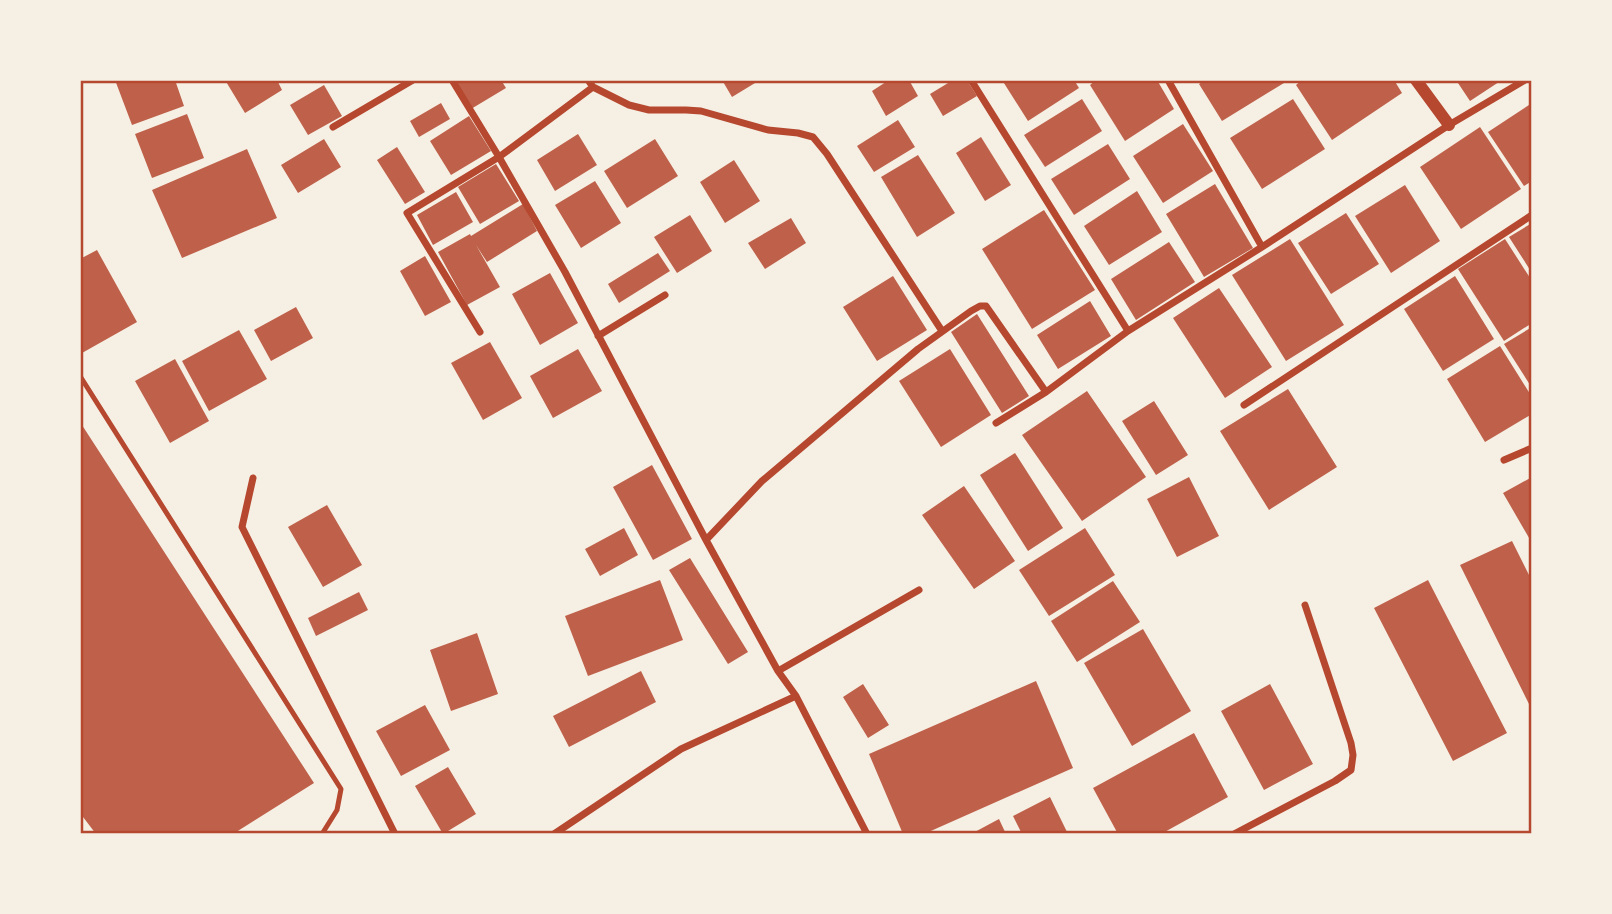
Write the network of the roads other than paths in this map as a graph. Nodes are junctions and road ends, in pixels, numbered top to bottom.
1 (413, 80) edge
2 (452, 80) edge
3 (971, 80) edge
4 (1168, 80) edge
5 (1416, 80) edge
6 (1524, 80) edge
7 (591, 84) edge
8 (1449, 125) junction
9 (333, 127) dead end
10 (499, 157) junction
11 (1531, 215) edge
12 (1262, 247) junction
13 (665, 295) dead end
14 (942, 331) junction
15 (1128, 331) junction
16 (480, 332) dead end
17 (598, 336) junction
18 (80, 376) edge
19 (1046, 392) junction
20 (1244, 405) dead end
21 (996, 424) dead end
22 (1531, 448) edge
23 (1504, 460) dead end
24 (253, 478) dead end
25 (706, 540) junction
26 (919, 590) dead end
27 (1305, 605) dead end
28 (778, 671) junction
29 (796, 696) junction
30 (322, 834) edge
31 (395, 834) edge
32 (554, 834) edge
33 (867, 834) edge
34 (1234, 834) edge

1 - 9 street
2 - 10 street
3 - 15 street
4 - 12 street
5 - 8 street
6 - 8 street
7 - 10 street
7 - 14 street
8 - 12 street
10 - 16 street
10 - 17 street
11 - 20 street
12 - 15 street
13 - 17 street
14 - 19 street
14 - 25 street
15 - 19 street
17 - 25 street
18 - 30 lane
19 - 21 street
22 - 23 street
24 - 31 street
25 - 28 street
26 - 28 street
27 - 34 street
28 - 29 street
29 - 32 street
29 - 33 street

